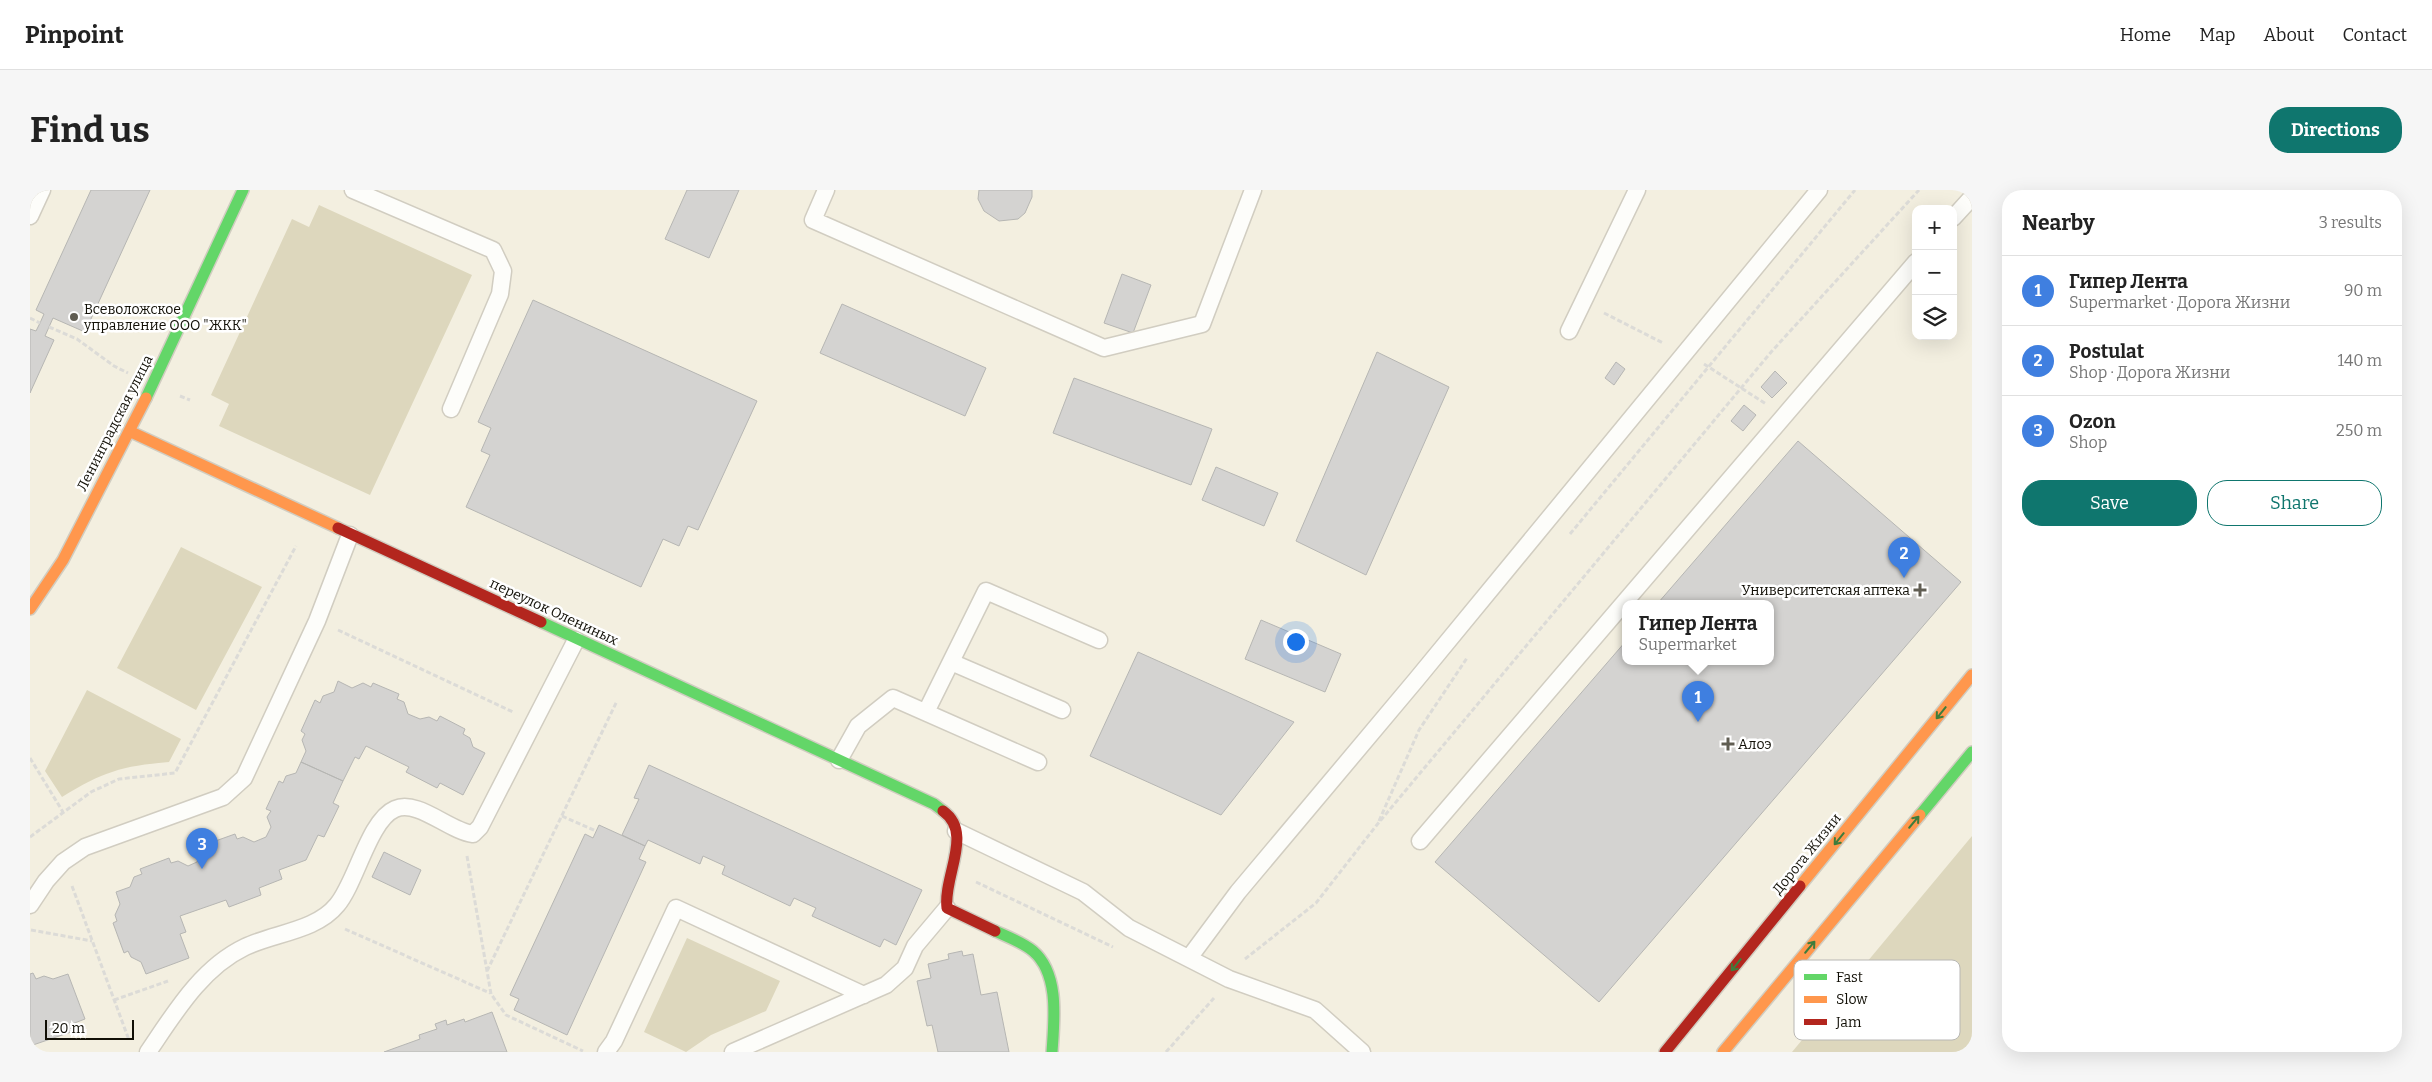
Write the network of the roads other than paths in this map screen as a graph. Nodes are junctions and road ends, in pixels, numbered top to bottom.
1 (42, 190) edge
2 (242, 190) edge
3 (353, 190) edge
4 (826, 190) edge
5 (1253, 190) edge
6 (1637, 190) edge
7 (1819, 190) edge
8 (1972, 197) edge
9 (1957, 214) edge
10 (30, 216) edge
11 (1912, 267) edge
12 (1569, 331) dead end
13 (451, 409) dead end
14 (129, 431) junction
15 (350, 535) junction
16 (1626, 600) edge
17 (1622, 605) edge
18 (30, 609) edge
19 (576, 640) junction
20 (1099, 640) dead end
21 (951, 662) junction
22 (1972, 675) edge
23 (1062, 710) dead end
24 (926, 712) junction
25 (1972, 752) edge
26 (839, 760) junction
27 (1038, 762) dead end
28 (956, 831) junction
29 (1420, 841) dead end
30 (30, 905) edge
31 (947, 908) junction
32 (1189, 958) junction
33 (1799, 960) edge
34 (1794, 966) edge
35 (864, 995) junction
36 (148, 1052) edge
37 (606, 1052) edge
38 (732, 1052) edge
39 (1052, 1052) edge
40 (1362, 1052) edge
41 (1665, 1052) edge
42 (1723, 1052) edge

1 - 10 lane
2 - 14 street, Ленинградская улица
3 - 13 lane
4 - 5 lane
6 - 12 lane
7 - 32 lane
8 - 9 lane
11 - 16 lane
14 - 15 street, переулок Олениных
14 - 18 street, Ленинградская улица
15 - 19 street, переулок Олениных
15 - 30 lane
17 - 29 lane
19 - 26 street, переулок Олениных
19 - 36 lane
20 - 21 lane
21 - 23 lane
21 - 24 lane
22 -> 41 street, Дорога Жизни
24 - 26 lane
24 - 27 lane
33 -> 25 street
26 - 28 street, переулок Олениных
28 - 31 street
28 - 32 lane
31 - 35 lane
31 - 39 street
32 - 40 lane
42 -> 34 street
35 - 37 lane
35 - 38 lane

